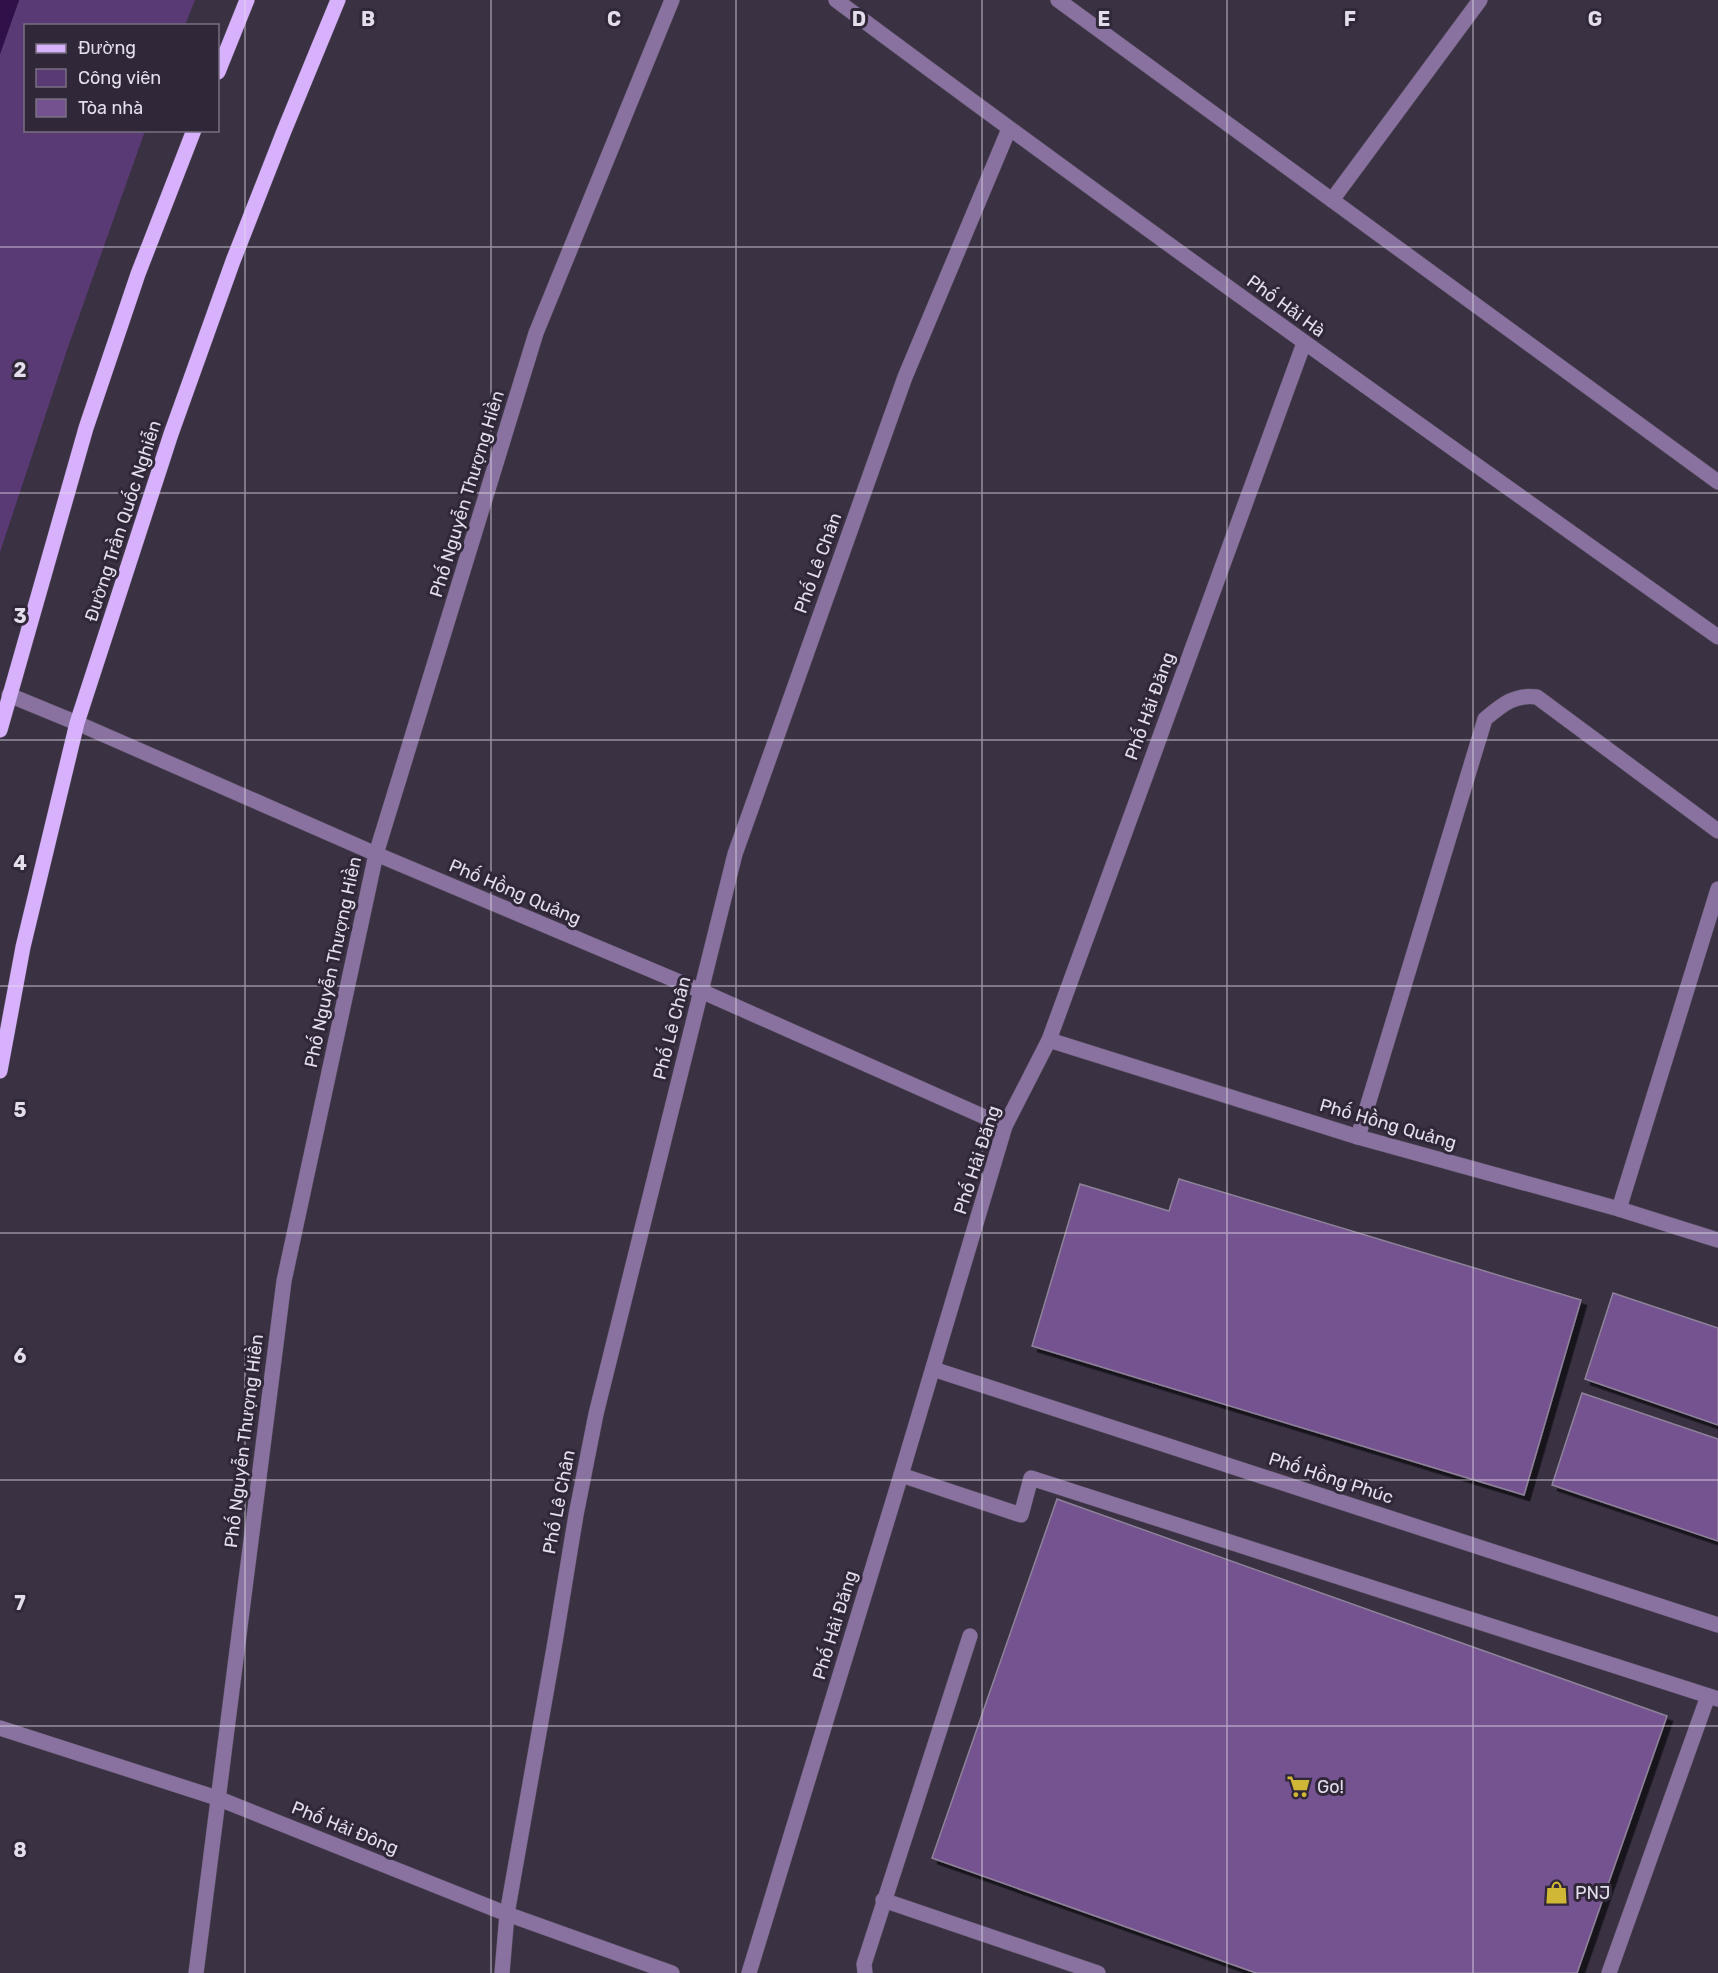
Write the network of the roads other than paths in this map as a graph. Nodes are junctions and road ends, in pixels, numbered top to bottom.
1 (247, 0) edge
2 (339, 0) edge
3 (672, 0) edge
4 (836, 0) edge
5 (1058, 0) edge
6 (1480, 0) edge
7 (219, 70) edge
8 (1009, 129) junction
9 (193, 132) edge
10 (1332, 200) junction
11 (1304, 343) junction
12 (1718, 482) edge
13 (1718, 636) edge
14 (9, 695) junction
15 (77, 723) junction
16 (0, 730) edge
17 (1718, 831) edge
18 (376, 854) junction
19 (1718, 889) edge
20 (701, 991) junction
21 (1049, 1040) junction
22 (0, 1071) edge
23 (1005, 1126) junction
24 (1358, 1137) junction
25 (1619, 1209) junction
26 (1718, 1240) edge
27 (933, 1369) junction
28 (901, 1475) junction
29 (1718, 1624) edge
30 (970, 1636) dead end
31 (1713, 1698) edge
32 (0, 1728) edge
33 (217, 1798) junction
34 (883, 1900) junction
35 (507, 1914) junction
36 (196, 1973) edge
37 (502, 1973) edge
38 (672, 1973) edge
39 (749, 1973) edge
40 (865, 1973) edge
41 (1098, 1973) edge
42 (1609, 1973) edge

1 - 7 main road
2 - 15 main road, Đường Trần Quốc Nghiễn
3 - 18 street, Phố Nguyễn Thượng Hiền
4 - 8 street, Phố Hải Hà
5 - 10 street
6 - 10 street
8 - 11 street, Phố Hải Hà
8 - 20 street, Phố Lê Chân
9 - 14 main road
10 - 12 street
11 - 13 street, Phố Hải Hà
11 - 21 street, Phố Hải Đăng
14 - 15 street, Phố Hồng Quảng
14 - 16 main road
15 - 18 street, Phố Hồng Quảng
15 - 22 main road, Đường Trần Quốc Nghiễn
17 - 24 street
18 - 20 street, Phố Hồng Quảng
18 - 33 street, Phố Nguyễn Thượng Hiền
19 - 25 street
20 - 23 street, Phố Hồng Quảng
20 - 35 street, Phố Lê Chân
21 - 23 street, Phố Hải Đăng
21 - 24 street, Phố Hồng Quảng
23 - 27 street, Phố Hải Đăng
24 - 25 street, Phố Hồng Quảng
25 - 26 street, Phố Hồng Quảng
27 - 28 street, Phố Hải Đăng
27 - 29 street, Phố Hồng Phúc
28 - 31 street
28 - 39 street, Phố Hải Đăng
30 - 34 street
31 - 42 street
32 - 33 street, Phố Hải Đông
33 - 35 street, Phố Hải Đông
33 - 36 street, Phố Nguyễn Thượng Hiền
34 - 40 street
34 - 41 street
35 - 37 street, Phố Lê Chân
35 - 38 street, Phố Hải Đông

